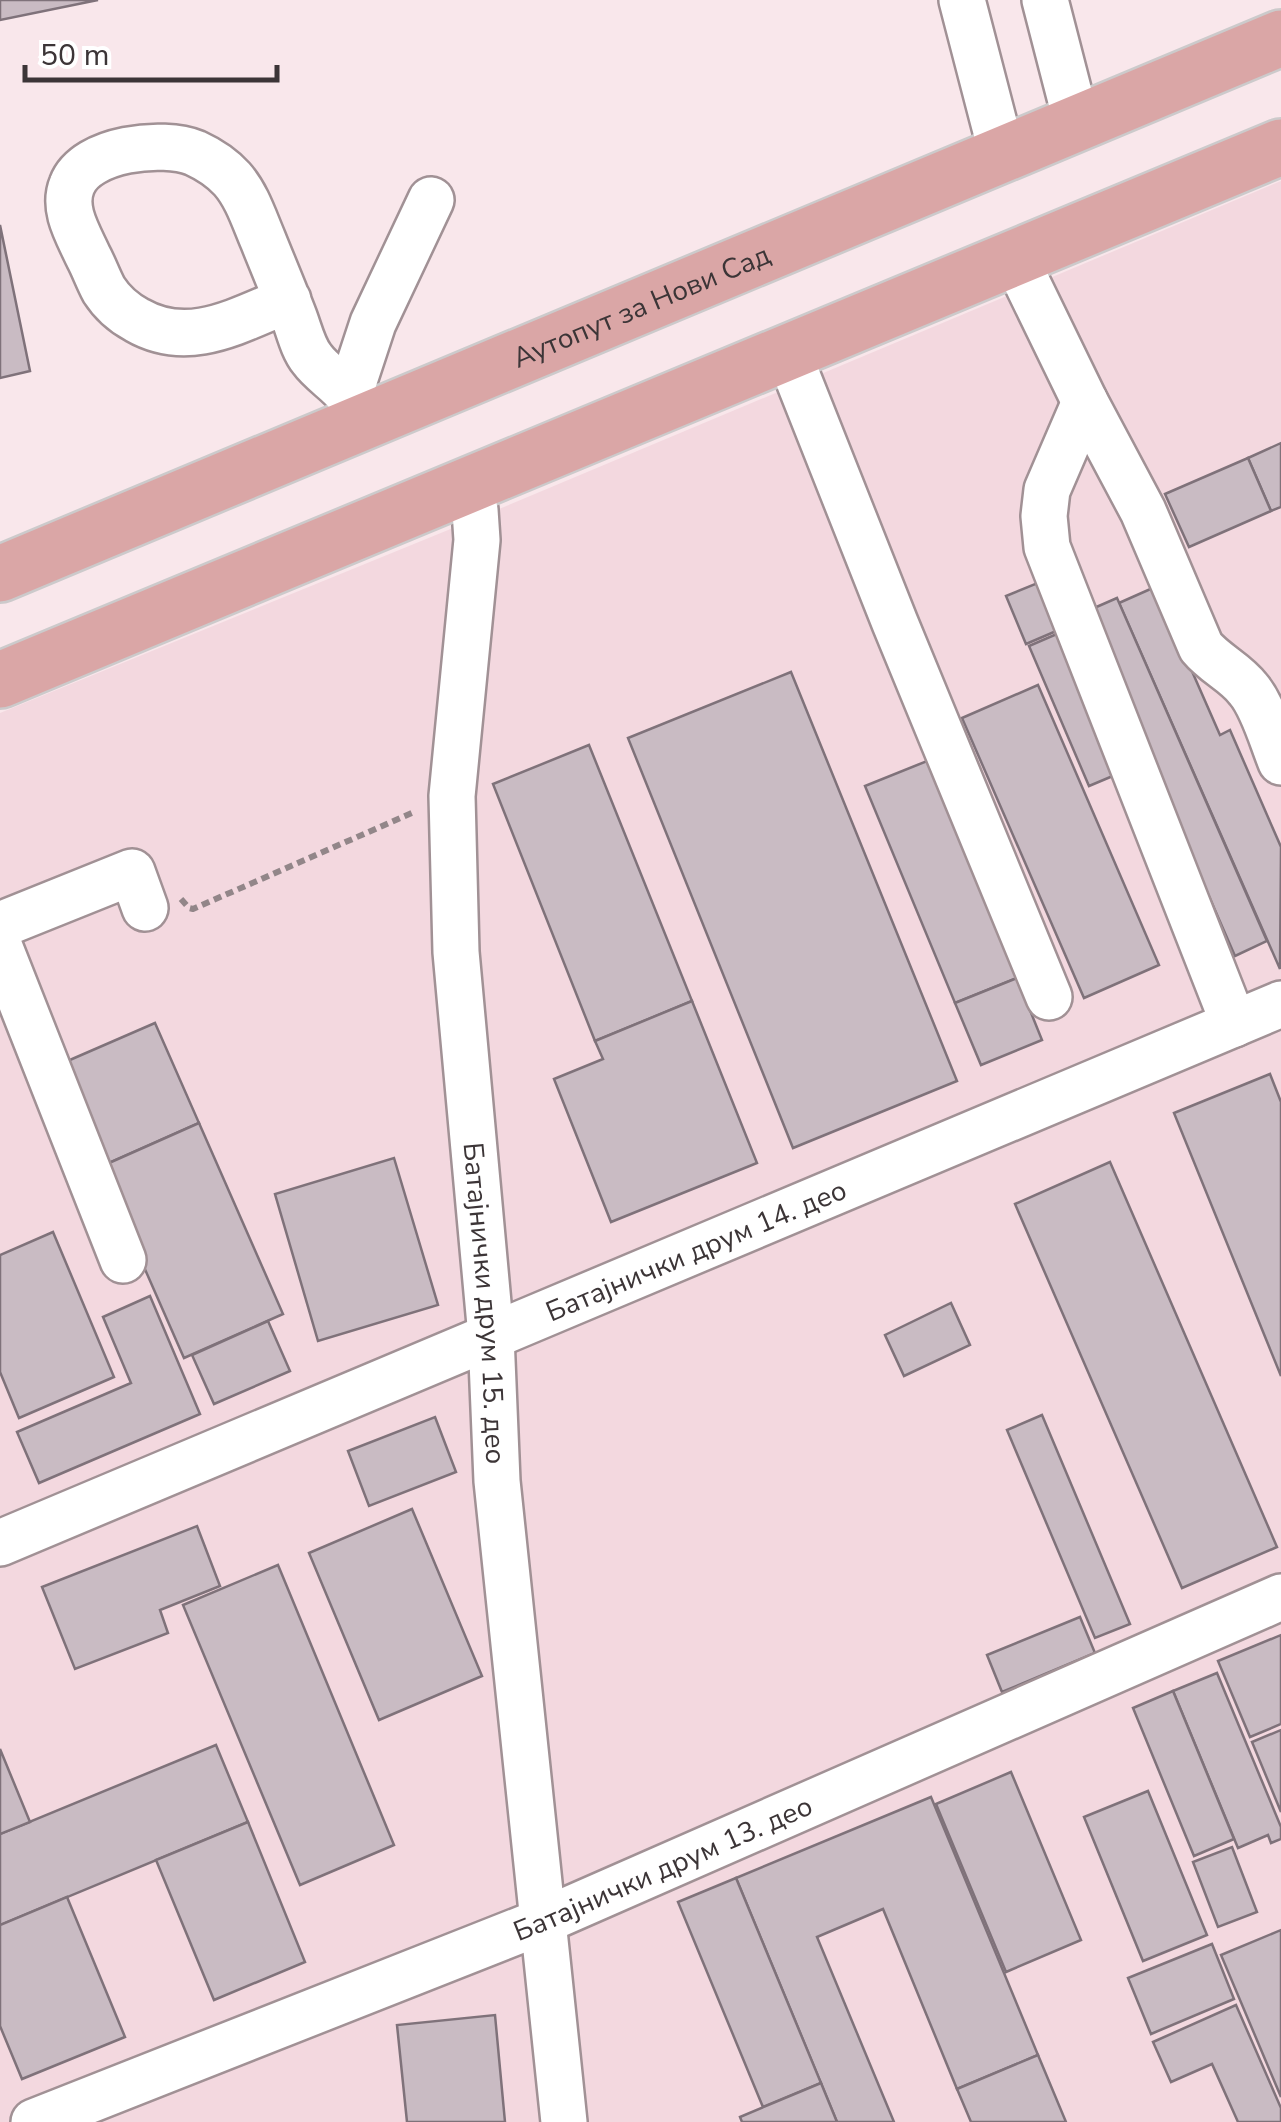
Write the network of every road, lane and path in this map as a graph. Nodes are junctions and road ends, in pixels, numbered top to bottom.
1 (962, 0) edge
2 (1045, 0) edge
3 (1281, 38) edge
4 (1077, 124) junction
5 (1281, 146) edge
6 (1002, 154) junction
7 (431, 200) dead end
8 (1015, 258) junction
9 (288, 300) junction
10 (788, 354) junction
11 (1085, 402) junction
12 (356, 410) junction
13 (468, 487) junction
14 (0, 574) edge
15 (0, 680) edge
16 (1281, 762) edge
17 (452, 796) junction
18 (145, 908) joint
19 (0, 925) edge
20 (0, 948) edge
21 (1048, 996) dead end
22 (1281, 1004) edge
23 (1234, 1024) junction
24 (18, 1049) edge
25 (123, 1260) dead end
26 (492, 1336) junction
27 (0, 1543) edge
28 (1281, 1597) edge
29 (543, 1922) junction
30 (34, 2122) edge
31 (564, 2122) edge

1 - 6 street
2 - 4 street
3 - 4 main road, Аутопут за Нови Сад
4 - 6 main road, Аутопут за Нови Сад
5 - 8 main road
6 - 12 main road, Аутопут за Нови Сад
7 - 12 street
8 - 10 main road
8 - 11 street
9 - 9 street
9 - 12 street
10 - 13 main road
10 - 21 street
11 - 16 street
11 - 23 street
12 - 14 main road, Аутопут за Нови Сад
13 - 15 main road
13 - 17 street, Батајнички друм 15. део
17 - 18 path
17 - 26 street, Батајнички друм 15. део
18 - 19 street
20 - 24 street
22 - 23 street, Батајнички друм 14. део
23 - 26 street, Батајнички друм 14. део
24 - 25 street
26 - 27 street, Батајнички друм 14. део
26 - 29 street, Батајнички друм 15. део
28 - 29 street, Батајнички друм 13. део
29 - 30 street, Батајнички друм 13. део
29 - 31 street, Батајнички друм 15. део

